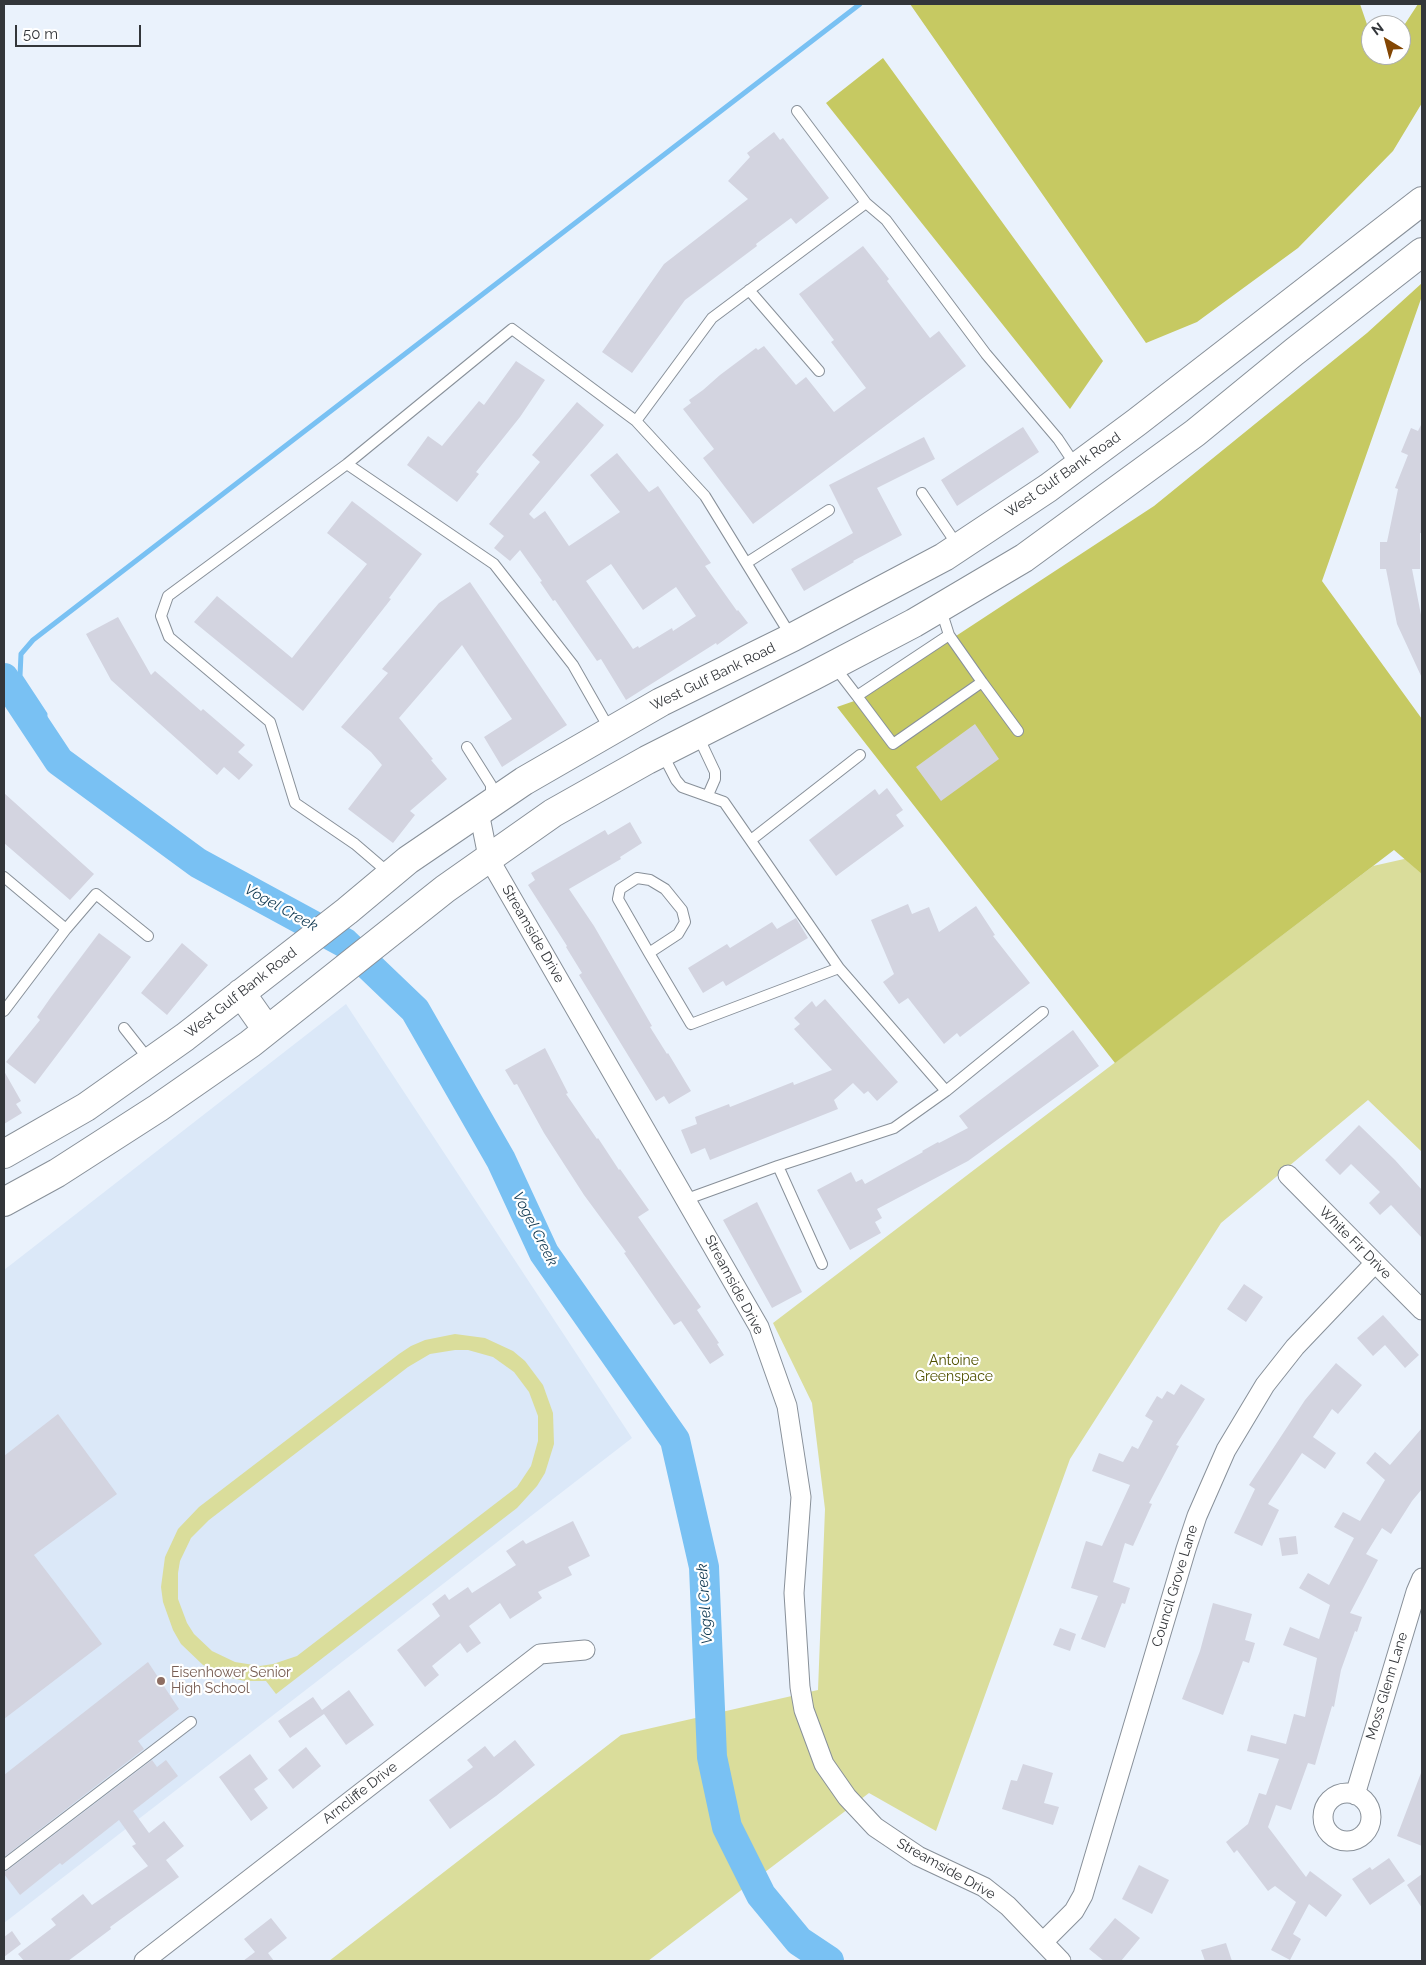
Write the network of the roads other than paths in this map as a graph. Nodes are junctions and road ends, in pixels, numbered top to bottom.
1 (797, 111) dead end
2 (1422, 201) edge
3 (866, 202) junction
4 (1422, 252) edge
5 (749, 290) junction
6 (819, 371) dead end
7 (636, 422) junction
8 (1137, 422) junction
9 (1165, 455) junction
10 (347, 464) junction
11 (1076, 467) junction
12 (922, 494) dead end
13 (829, 510) dead end
14 (959, 547) junction
15 (748, 562) junction
16 (940, 607) junction
17 (949, 635) junction
18 (792, 637) junction
19 (823, 671) junction
20 (982, 682) junction
21 (857, 696) junction
22 (610, 730) junction
23 (1018, 731) dead end
24 (697, 735) junction
25 (467, 747) dead end
26 (662, 752) junction
27 (860, 755) dead end
28 (708, 795) junction
29 (479, 812) junction
30 (751, 840) junction
31 (488, 857) junction
32 (390, 875) junction
33 (4, 877) edge
34 (66, 929) junction
35 (148, 936) dead end
36 (649, 953) junction
37 (839, 968) junction
38 (241, 993) junction
39 (4, 1011) edge
40 (1043, 1012) dead end
41 (124, 1028) dead end
42 (267, 1030) junction
43 (150, 1061) junction
44 (946, 1091) junction
45 (4, 1154) edge
46 (778, 1166) junction
47 (1288, 1175) dead end
48 (687, 1199) junction
49 (4, 1202) edge
50 (822, 1264) dead end
51 (1374, 1264) junction
52 (1422, 1310) edge
53 (1422, 1578) edge
54 (585, 1650) dead end
55 (191, 1722) dead end
56 (1355, 1794) dead end
57 (4, 1865) edge
58 (1043, 1942) junction
59 (144, 1961) edge
60 (1061, 1961) edge

1 - 3 lane
2 - 8 main road, West Gulf Bank Road
3 - 5 lane
3 - 11 lane
4 - 9 main road
5 - 6 lane
5 - 7 lane
7 - 10 lane
7 - 15 lane
8 - 9 main road
8 - 11 main road, West Gulf Bank Road
9 - 16 main road
10 - 22 lane
10 - 32 lane
11 - 14 main road, West Gulf Bank Road
12 - 14 lane
13 - 15 lane
14 - 18 main road, West Gulf Bank Road
15 - 18 lane
16 - 17 lane
16 - 19 main road
17 - 20 lane
17 - 21 lane
18 - 19 main road
18 - 22 main road, West Gulf Bank Road
19 - 21 lane
19 - 24 main road
20 - 21 lane
20 - 23 lane
22 - 29 main road, West Gulf Bank Road
24 - 26 main road
24 - 28 lane
25 - 29 lane
26 - 28 lane
26 - 31 main road
27 - 30 lane
28 - 30 lane
29 - 31 street, Streamside Drive
29 - 32 main road, West Gulf Bank Road
30 - 37 lane
31 - 42 main road
31 - 48 street, Streamside Drive
32 - 38 main road, West Gulf Bank Road
33 - 34 lane
34 - 35 lane
34 - 39 lane
36 - 36 lane
36 - 37 lane
37 - 44 lane
38 - 42 main road
38 - 43 main road, West Gulf Bank Road
40 - 44 lane
41 - 43 lane
42 - 49 main road
43 - 45 main road, West Gulf Bank Road
44 - 46 lane
46 - 48 lane
46 - 50 lane
47 - 51 street, White Fir Drive
48 - 58 street, Streamside Drive
51 - 52 street, White Fir Drive
51 - 58 street, Council Grove Lane
53 - 56 street, Moss Glenn Lane
54 - 59 street, Arncliffe Drive
55 - 57 lane
58 - 60 street, Streamside Drive

